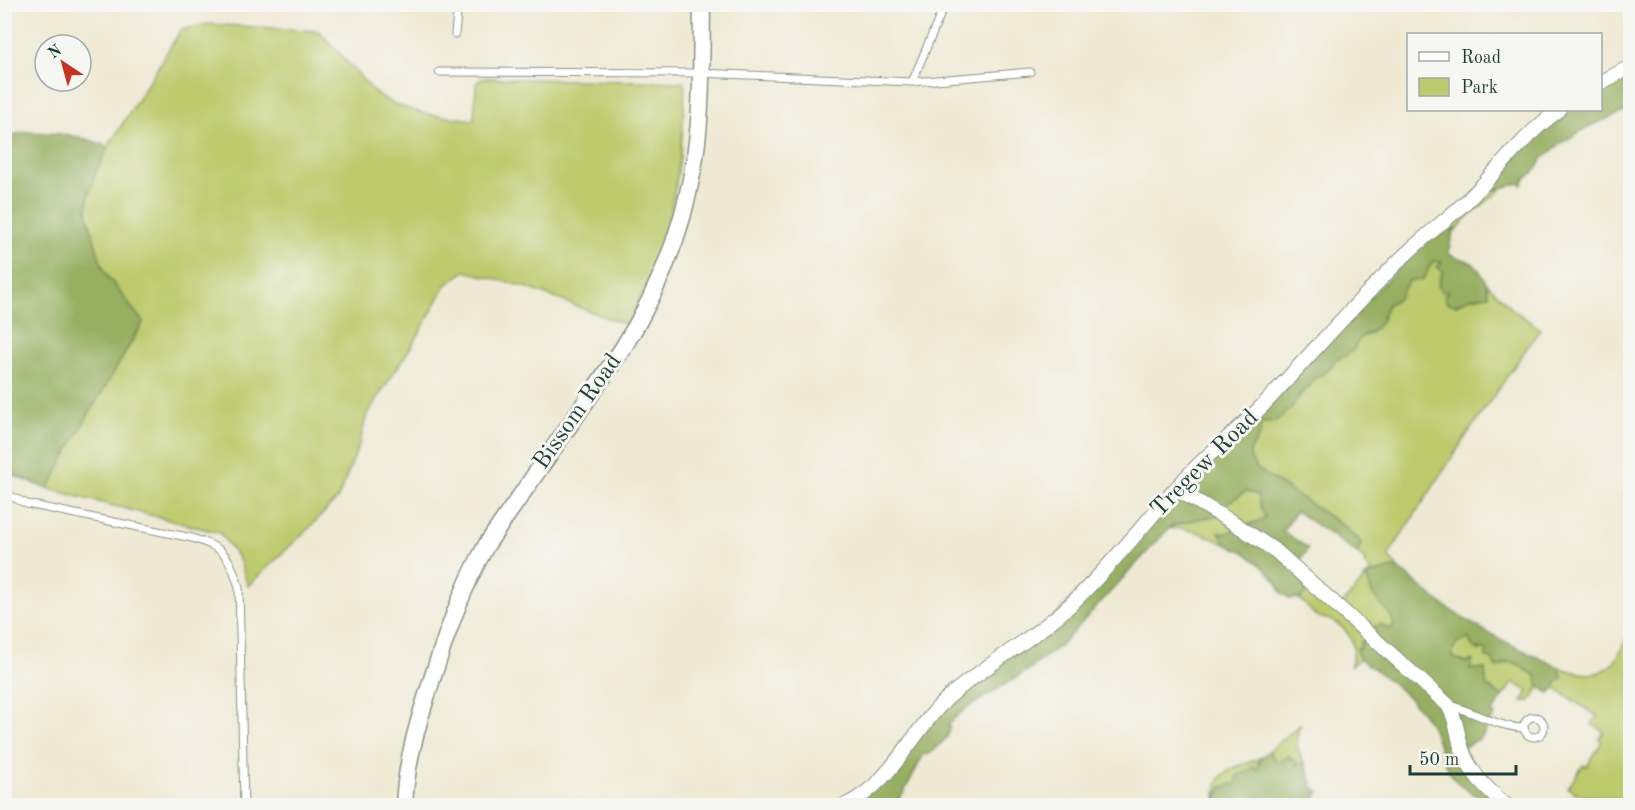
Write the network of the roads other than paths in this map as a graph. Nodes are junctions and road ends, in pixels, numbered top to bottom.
1 (458, 4) edge
2 (702, 4) edge
3 (945, 4) edge
4 (455, 34) dead end
5 (1630, 67) edge
6 (439, 72) dead end
7 (1030, 72) dead end
8 (700, 73) junction
9 (912, 81) junction
10 (1602, 82) edge
11 (1558, 111) edge
12 (1176, 489) junction
13 (4, 493) edge
14 (1448, 705) junction
15 (1524, 728) dead end
16 (244, 806) edge
17 (404, 806) edge
18 (844, 806) edge
19 (1507, 806) edge

1 - 4 lane
2 - 8 street, Bissom Road
3 - 9 lane
5 - 10 street
6 - 8 lane
7 - 9 lane
8 - 9 lane
8 - 17 street, Bissom Road
11 - 12 street, Tregew Road
12 - 14 street
12 - 18 street, Tregew Road
13 - 16 lane
14 - 15 lane
14 - 19 street

